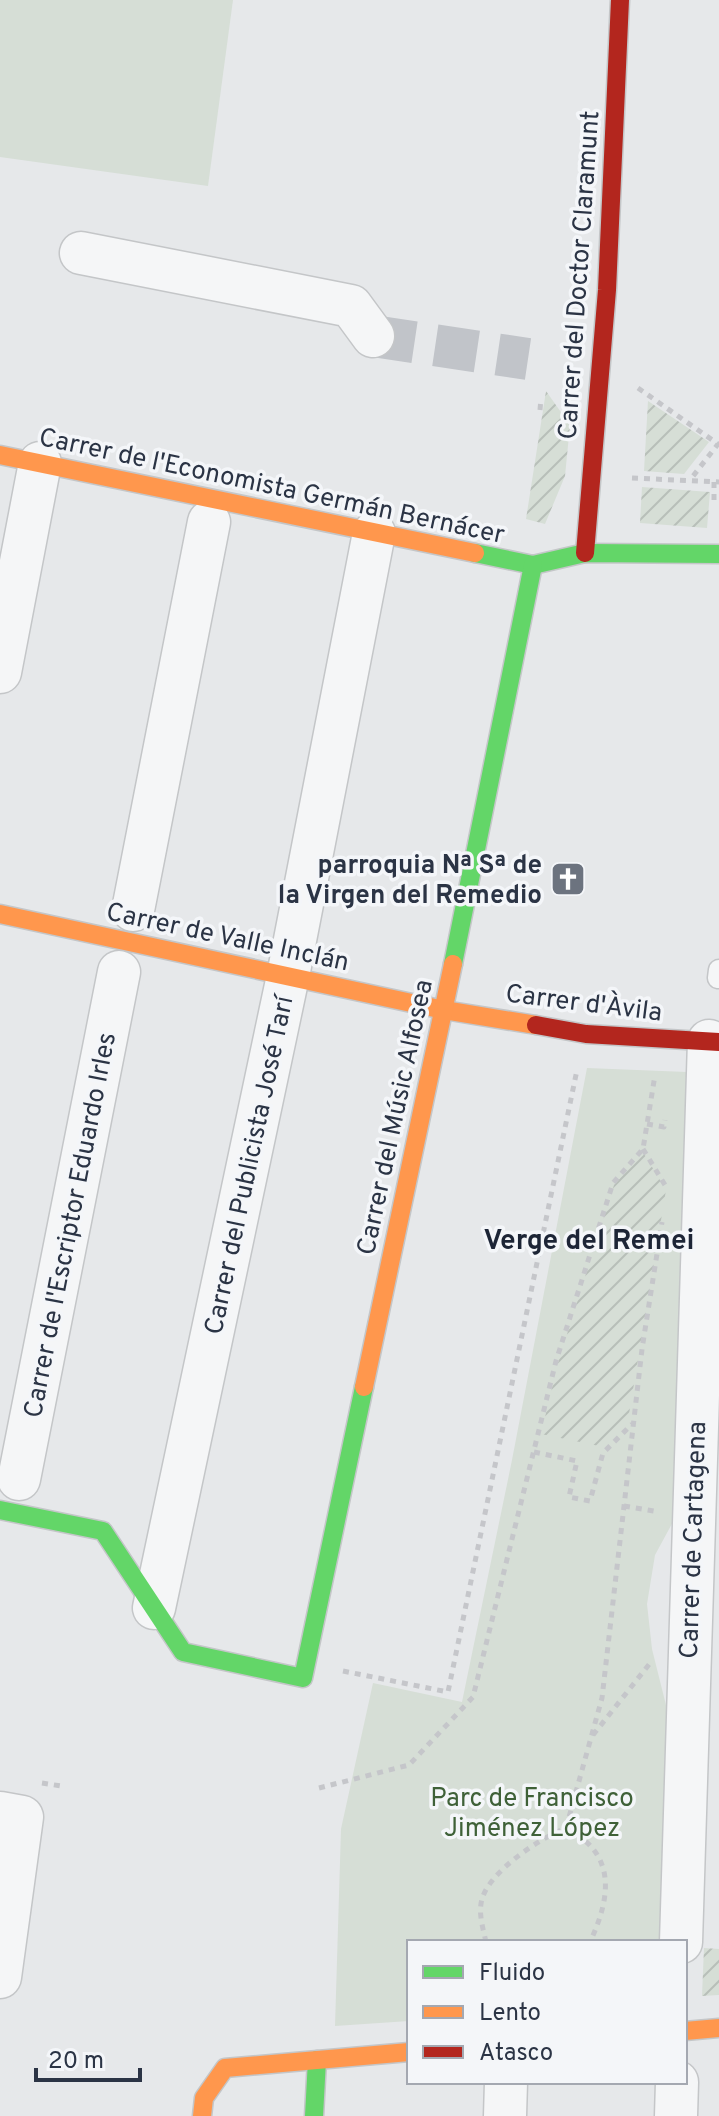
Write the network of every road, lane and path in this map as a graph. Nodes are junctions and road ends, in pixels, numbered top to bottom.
1 (620, 0) edge
2 (81, 253) dead end
3 (373, 336) tunnel mouth
4 (638, 388) dead end
5 (541, 398) dead end
6 (540, 410) dead end
7 (0, 455) edge
8 (40, 463) junction
9 (632, 478) dead end
10 (690, 480) junction
11 (717, 482) edge
12 (714, 500) dead end
13 (209, 522) dead end
14 (374, 533) junction
15 (585, 553) junction
16 (719, 554) edge
17 (533, 565) junction
18 (0, 672) edge
19 (133, 910) dead end
20 (0, 914) edge
21 (719, 970) edge
22 (119, 972) dead end
23 (288, 976) junction
24 (718, 978) edge
25 (444, 1010) junction
26 (714, 1041) edge
27 (578, 1061) dead end
28 (656, 1066) dead end
29 (647, 1124) junction
30 (664, 1127) dead end
31 (643, 1149) junction
32 (668, 1189) dead end
33 (663, 1218) dead end
34 (707, 1420) edge
35 (633, 1424) junction
36 (533, 1452) junction
37 (10, 1495) edge
38 (624, 1506) junction
39 (665, 1513) dead end
40 (154, 1608) junction
41 (658, 1653) dead end
42 (334, 1669) dead end
43 (591, 1738) junction
44 (319, 1788) dead end
45 (0, 1813) edge
46 (566, 1828) junction
47 (5, 1899) edge
48 (485, 1940) edge
49 (591, 1940) edge
50 (681, 1940) edge
51 (0, 1977) edge
52 (719, 2028) edge
53 (687, 2031) edge
54 (407, 2052) edge
55 (317, 2060) junction
56 (506, 2084) edge
57 (677, 2084) edge
58 (202, 2116) edge
59 (314, 2116) edge
60 (505, 2116) edge
61 (676, 2116) edge

1 - 15 street, Carrer del Doctor Claramunt
2 - 3 street
4 - 10 path
5 - 6 path, Carrer del Doctor Claramunt
7 - 8 street, Carrer de l'Economista Germán Bernácer
8 - 14 street, Carrer de l'Economista Germán Bernácer
8 - 18 street
9 - 10 path
10 - 11 path
11 - 12 path
13 - 19 street
14 - 17 street, Carrer de l'Economista Germán Bernácer
14 - 23 street, Carrer del Publicista José Tarí
15 - 16 street
15 - 17 street
17 - 25 street, Carrer del Músic Alfosea
20 - 23 street, Carrer de Valle Inclán
21 - 24 lane
22 - 37 street, Carrer de l'Escriptor Eduardo Irles
23 - 25 street, Carrer de Valle Inclán
23 - 40 street, Carrer del Publicista José Tarí
25 - 26 street, Carrer d'Àvila
25 - 40 street, Carrer del Músic Alfosea
26 - 34 street, Carrer de Cartagena
27 - 42 path
28 - 29 path
29 - 30 path
29 - 31 path
31 - 32 path
31 - 36 path
33 - 35 path
34 - 50 street, Carrer de Cartagena
35 - 36 path
35 - 38 path
36 - 44 path
37 - 40 street
38 - 39 path
38 - 43 path
41 - 43 path
43 - 46 path
45 - 47 street
46 - 48 path
46 - 49 path
47 - 51 street
52 - 53 street
54 - 55 street
55 - 58 street
55 - 59 street
56 - 60 street
57 - 61 street

